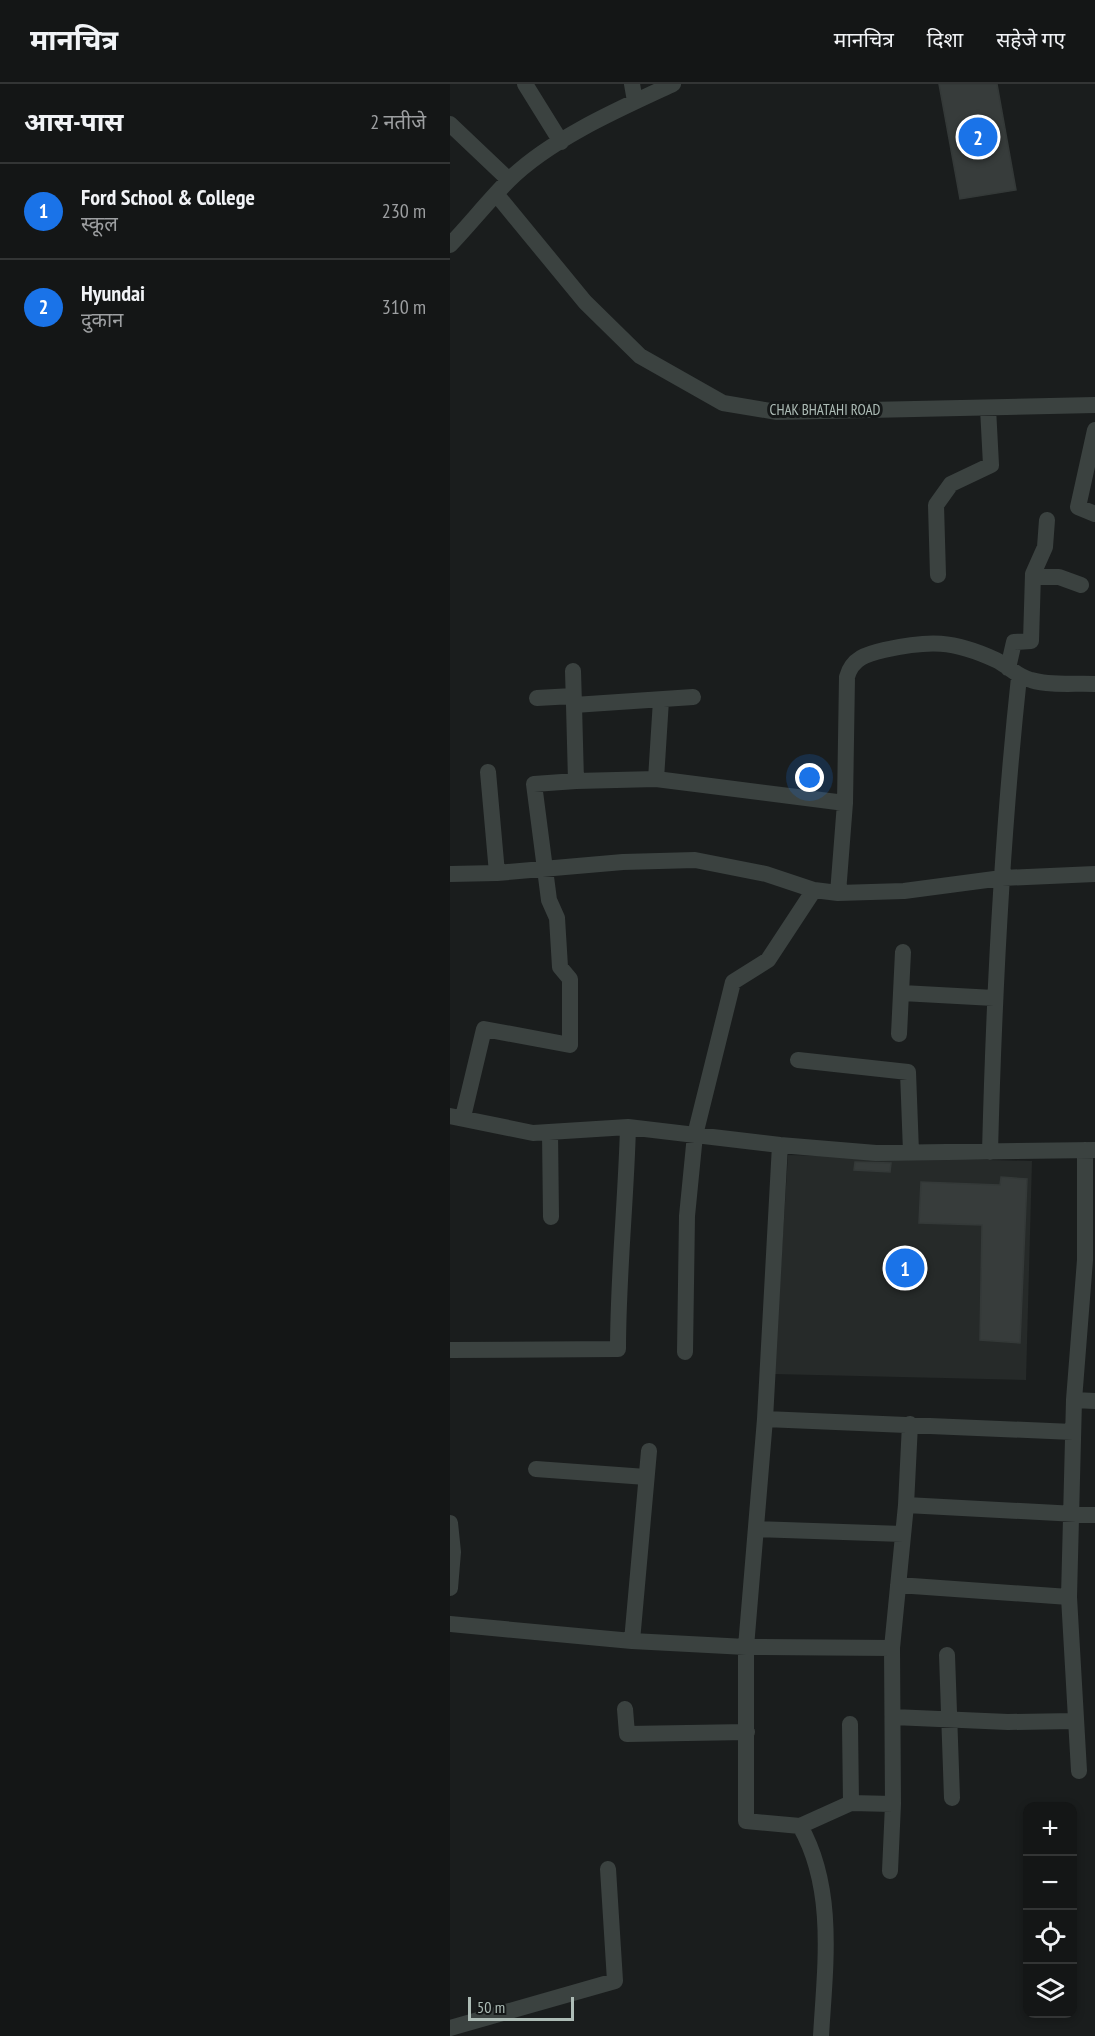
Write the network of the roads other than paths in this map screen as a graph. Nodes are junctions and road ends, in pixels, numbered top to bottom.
1 (525, 84) edge
2 (632, 84) edge
3 (673, 84) edge
4 (635, 101) junction
5 (450, 123) edge
6 (561, 142) junction
7 (509, 180) junction
8 (497, 195) junction
9 (450, 245) edge
10 (1095, 405) edge
11 (988, 408) junction
12 (1095, 430) edge
13 (1095, 514) edge
14 (1047, 520) dead end
15 (938, 575) dead end
16 (1033, 577) junction
17 (1081, 585) dead end
18 (573, 671) dead end
19 (1014, 672) junction
20 (1095, 684) edge
21 (537, 698) dead end
22 (693, 698) dead end
23 (574, 700) junction
24 (661, 700) junction
25 (488, 772) dead end
26 (656, 779) junction
27 (576, 782) junction
28 (845, 804) junction
29 (545, 868) junction
30 (497, 873) junction
31 (450, 874) edge
32 (1095, 874) edge
33 (1002, 878) junction
34 (814, 890) junction
35 (838, 893) junction
36 (903, 952) dead end
37 (902, 993) junction
38 (994, 998) junction
39 (899, 1034) dead end
40 (798, 1060) dead end
41 (456, 1116) edge
42 (628, 1127) junction
43 (550, 1132) junction
44 (695, 1135) junction
45 (780, 1145) junction
46 (1090, 1150) edge
47 (911, 1152) junction
48 (990, 1152) junction
49 (551, 1217) dead end
50 (450, 1350) edge
51 (685, 1352) dead end
52 (1074, 1400) junction
53 (1095, 1401) edge
54 (765, 1419) junction
55 (910, 1424) junction
56 (1072, 1432) junction
57 (649, 1451) dead end
58 (536, 1469) dead end
59 (646, 1477) junction
60 (906, 1506) junction
61 (1070, 1514) junction
62 (1095, 1515) edge
63 (450, 1523) edge
64 (756, 1529) junction
65 (903, 1534) junction
66 (898, 1585) junction
67 (450, 1588) edge
68 (1069, 1597) junction
69 (450, 1624) edge
70 (633, 1641) junction
71 (746, 1647) junction
72 (892, 1648) junction
73 (947, 1655) dead end
74 (625, 1709) dead end
75 (893, 1717) junction
76 (949, 1719) junction
77 (1074, 1721) junction
78 (850, 1724) dead end
79 (747, 1732) junction
80 (1079, 1771) dead end
81 (952, 1798) dead end
82 (851, 1803) junction
83 (893, 1804) junction
84 (800, 1826) junction
85 (608, 1869) dead end
86 (890, 1871) dead end
87 (453, 2030) edge
88 (821, 2036) edge

1 - 6 street
2 - 4 street
3 - 4 street
4 - 6 street
5 - 7 street
6 - 7 street
7 - 8 street
8 - 9 street
8 - 11 street, CHAK BHATAHI ROAD
10 - 11 street, CHAK BHATAHI ROAD
11 - 15 street
12 - 13 street
14 - 16 street
16 - 17 street
16 - 19 street
18 - 23 street
19 - 20 street
19 - 28 street
19 - 33 street
21 - 23 street
22 - 24 street
23 - 24 street
23 - 27 street
24 - 26 street
25 - 30 street
26 - 27 street
26 - 28 street
27 - 29 street
28 - 35 street
29 - 30 street
29 - 34 street
29 - 41 street
30 - 31 street
32 - 33 street
33 - 35 street
33 - 38 street
34 - 35 street
34 - 44 street
36 - 37 street
37 - 38 street
37 - 39 street
38 - 48 street
40 - 47 street
41 - 43 street
42 - 43 street
42 - 44 street
42 - 50 street
43 - 49 street
44 - 45 street
44 - 51 street
45 - 47 street
45 - 54 street
46 - 48 street
46 - 52 street
47 - 48 street
52 - 53 street
52 - 56 street
54 - 55 street
54 - 64 street
55 - 56 street
55 - 60 street
56 - 61 street
57 - 59 street
58 - 59 street
59 - 70 street
60 - 61 street
60 - 65 street
61 - 62 street
61 - 68 street
63 - 67 street
64 - 65 street
64 - 71 street
65 - 66 street
66 - 68 street
66 - 72 street
68 - 77 street
69 - 70 street
70 - 71 street
71 - 72 street
71 - 79 street
72 - 75 street
73 - 76 street
74 - 79 street
75 - 76 street
75 - 83 street
76 - 77 street
76 - 81 street
77 - 80 street
78 - 82 street
79 - 84 street
82 - 83 street
82 - 84 street
83 - 86 street
84 - 88 street
85 - 87 street

